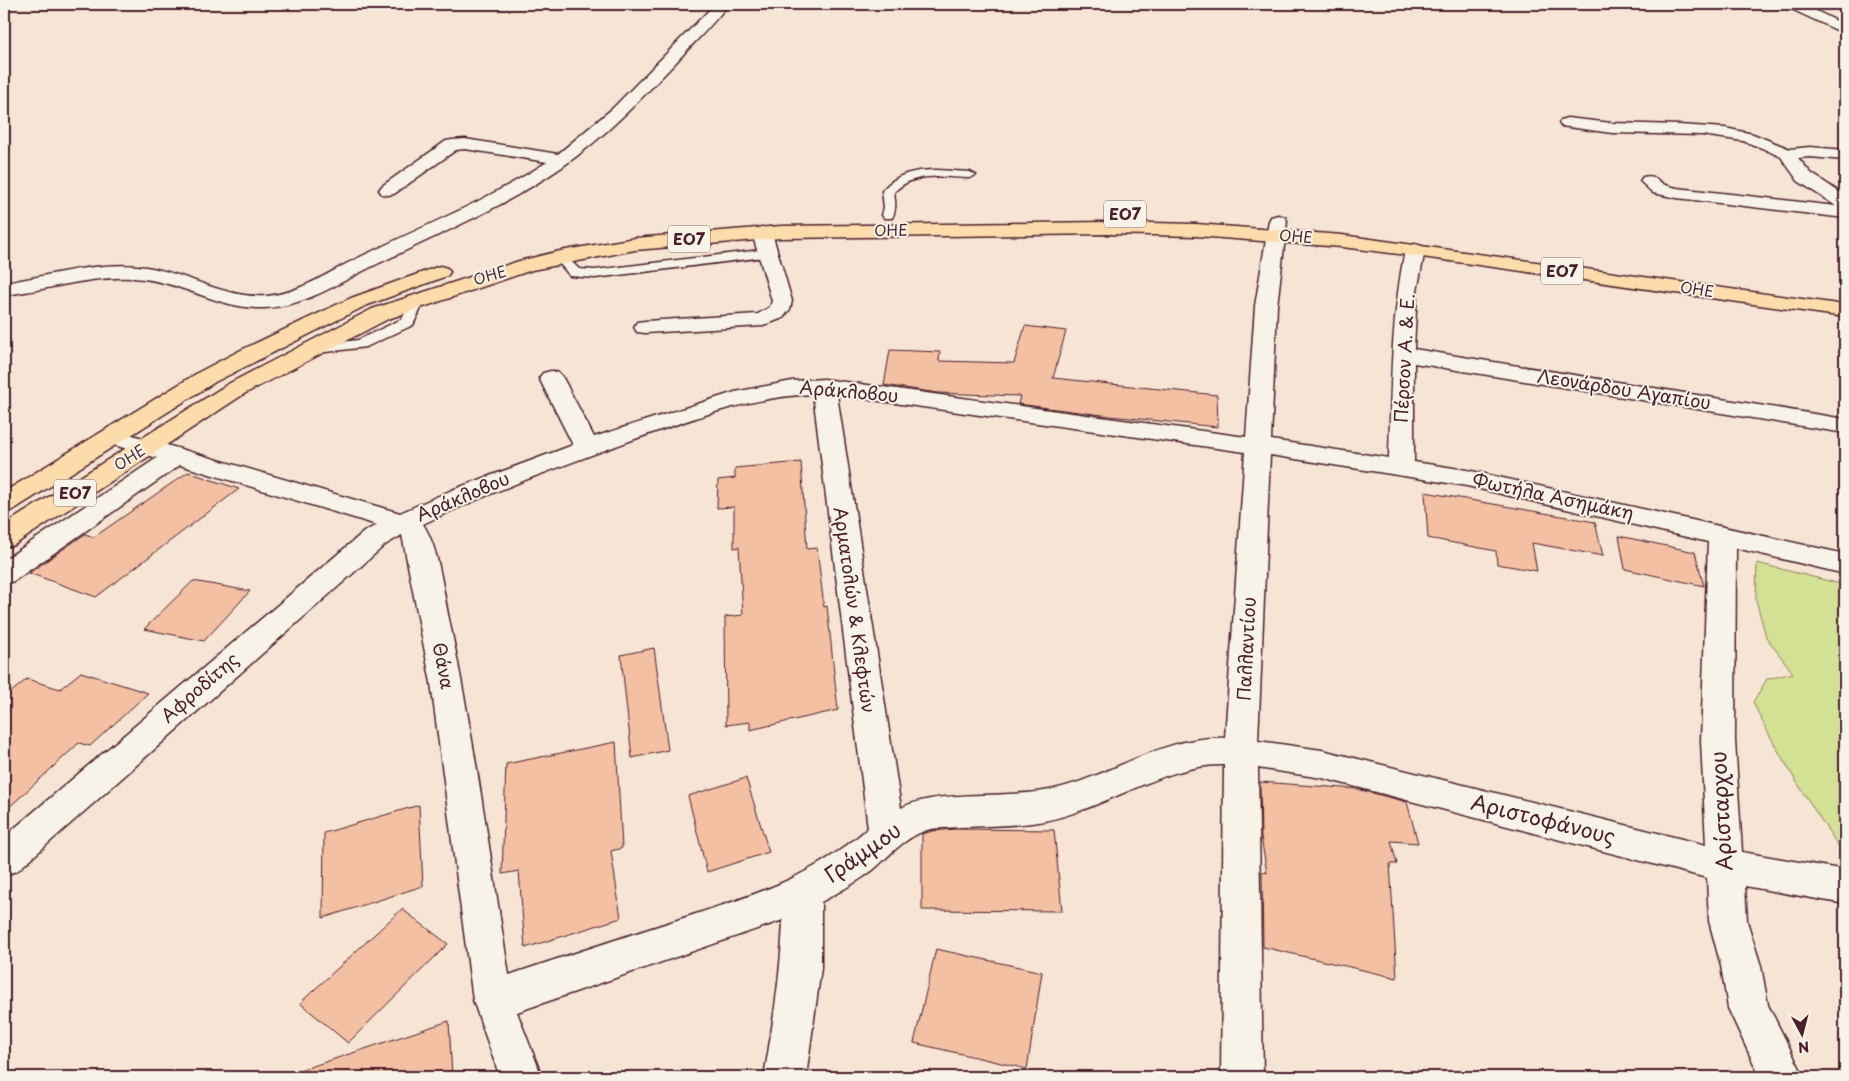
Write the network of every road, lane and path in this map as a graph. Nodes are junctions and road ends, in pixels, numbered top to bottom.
1 (722, 4) edge
2 (1792, 4) edge
3 (1835, 10) dead end
4 (1806, 11) junction
5 (1845, 30) edge
6 (1567, 122) dead end
7 (1788, 154) junction
8 (1845, 155) edge
9 (561, 159) junction
10 (970, 175) dead end
11 (1649, 181) dead end
12 (388, 190) dead end
13 (1845, 204) edge
14 (1845, 214) edge
15 (888, 215) junction
16 (1278, 228) junction
17 (762, 233) junction
18 (1414, 250) junction
19 (769, 254) junction
20 (560, 256) junction
21 (4, 289) edge
22 (1845, 295) edge
23 (1845, 311) edge
24 (645, 327) dead end
25 (1403, 354) junction
26 (550, 378) dead end
27 (824, 386) junction
28 (1845, 426) edge
29 (113, 437) junction
30 (1259, 446) junction
31 (146, 447) junction
32 (587, 447) junction
33 (177, 456) junction
34 (1401, 467) junction
35 (4, 504) edge
36 (400, 523) junction
37 (1722, 535) junction
38 (4, 538) edge
39 (1845, 564) edge
40 (4, 574) edge
41 (1241, 752) junction
42 (887, 834) junction
43 (4, 859) edge
44 (1725, 866) junction
45 (1845, 887) edge
46 (804, 893) junction
47 (493, 1000) junction
48 (522, 1077) edge
49 (785, 1077) edge
50 (1242, 1077) edge
51 (1783, 1077) edge

1 - 9 street
2 - 4 street
3 - 4 street
4 - 5 street
6 - 7 street
7 - 8 street
7 - 13 street
9 - 12 street
9 - 21 street
10 - 15 lane
11 - 14 street
15 - 16 main road, ΟΗΕ / ΕΟ7
15 - 29 main road, ΟΗΕ / ΕΟ7
16 - 17 main road, ΟΗΕ / ΕΟ7
16 - 18 main road, ΟΗΕ / ΕΟ7
16 - 22 main road, ΟΗΕ / ΕΟ7
16 - 30 street, Παλλαντίου
17 - 19 street
17 - 20 main road, ΟΗΕ / ΕΟ7
18 - 23 main road, ΟΗΕ / ΕΟ7
18 - 25 street, Πέρσον Α. & Ε.
19 - 20 lane
19 - 24 street
20 - 31 main road, ΟΗΕ / ΕΟ7
25 - 28 street, Λεονάρδου Αγαπίου
25 - 34 street, Πέρσον Α. & Ε.
26 - 32 street
27 - 30 street, Αράκλοβου
27 - 32 street, Αράκλοβου
27 - 42 street, Αρματολών & Κλεφτών
29 - 31 street, Θάνα
29 - 35 main road, ΟΗΕ / ΕΟ7
30 - 34 street, Φωτήλα Ασημάκη
30 - 41 street, Παλλαντίου
31 - 33 street, Θάνα
31 - 38 main road, ΟΗΕ / ΕΟ7
32 - 36 street, Αράκλοβου
33 - 36 street, Θάνα
33 - 40 street
34 - 37 street, Φωτήλα Ασημάκη
36 - 43 street, Αφροδίτης
36 - 47 street, Θάνα
37 - 39 street, Φωτήλα Ασημάκη
37 - 44 street, Αρίσταρχου
41 - 42 street, Γράμμου
41 - 44 street, Αριστοφάνους
41 - 50 street, Παλλαντίου
42 - 46 street, Γράμμου
44 - 45 street, Αριστοφάνους
44 - 51 street, Αρίσταρχου
46 - 47 street, Γράμμου
46 - 49 street
47 - 48 street, Θάνα

